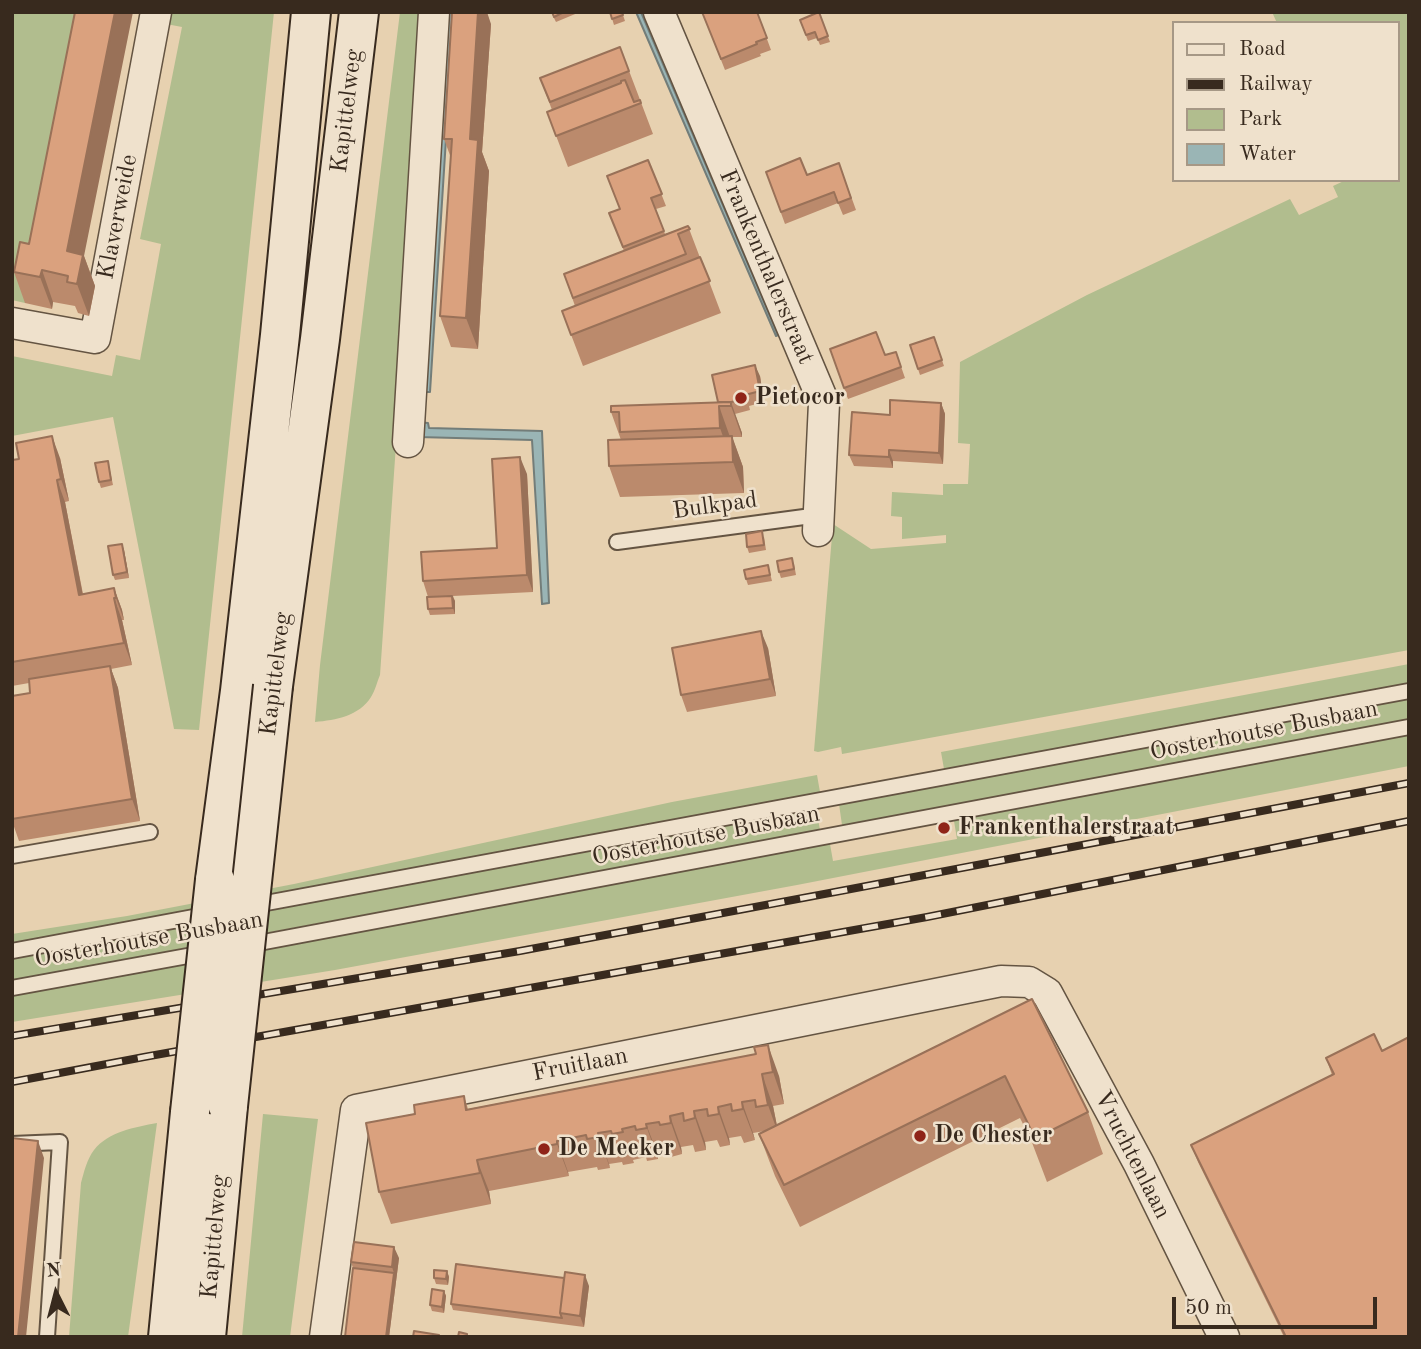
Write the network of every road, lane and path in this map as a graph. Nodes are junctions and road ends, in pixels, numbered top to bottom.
1 (156, 12) edge
2 (311, 12) edge
3 (359, 12) edge
4 (434, 12) edge
5 (659, 12) edge
6 (12, 323) edge
7 (408, 442) dead end
8 (818, 523) joint
9 (617, 542) dead end
10 (257, 688) junction
11 (1409, 691) edge
12 (1409, 727) edge
13 (150, 832) dead end
14 (12, 856) edge
15 (12, 951) edge
16 (1029, 982) joint
17 (12, 988) edge
18 (12, 1144) edge
19 (47, 1337) edge
20 (168, 1337) edge
21 (206, 1337) edge
22 (325, 1337) edge
23 (1224, 1337) edge

1 - 6 street, Klaverweide
2 - 10 street, Kapittelweg
3 - 10 street, Kapittelweg
4 - 7 street
5 - 8 street, Frankenthalerstraat
8 - 9 lane, Bulkpad
10 - 20 street, Kapittelweg, bridge
10 - 21 street, Kapittelweg, bridge
11 - 15 lane, Oosterhoutse Busbaan
12 - 17 lane, Oosterhoutse Busbaan
13 - 14 lane
16 - 22 street, Fruitlaan
16 - 23 street, Vruchtenlaan
18 - 19 lane

